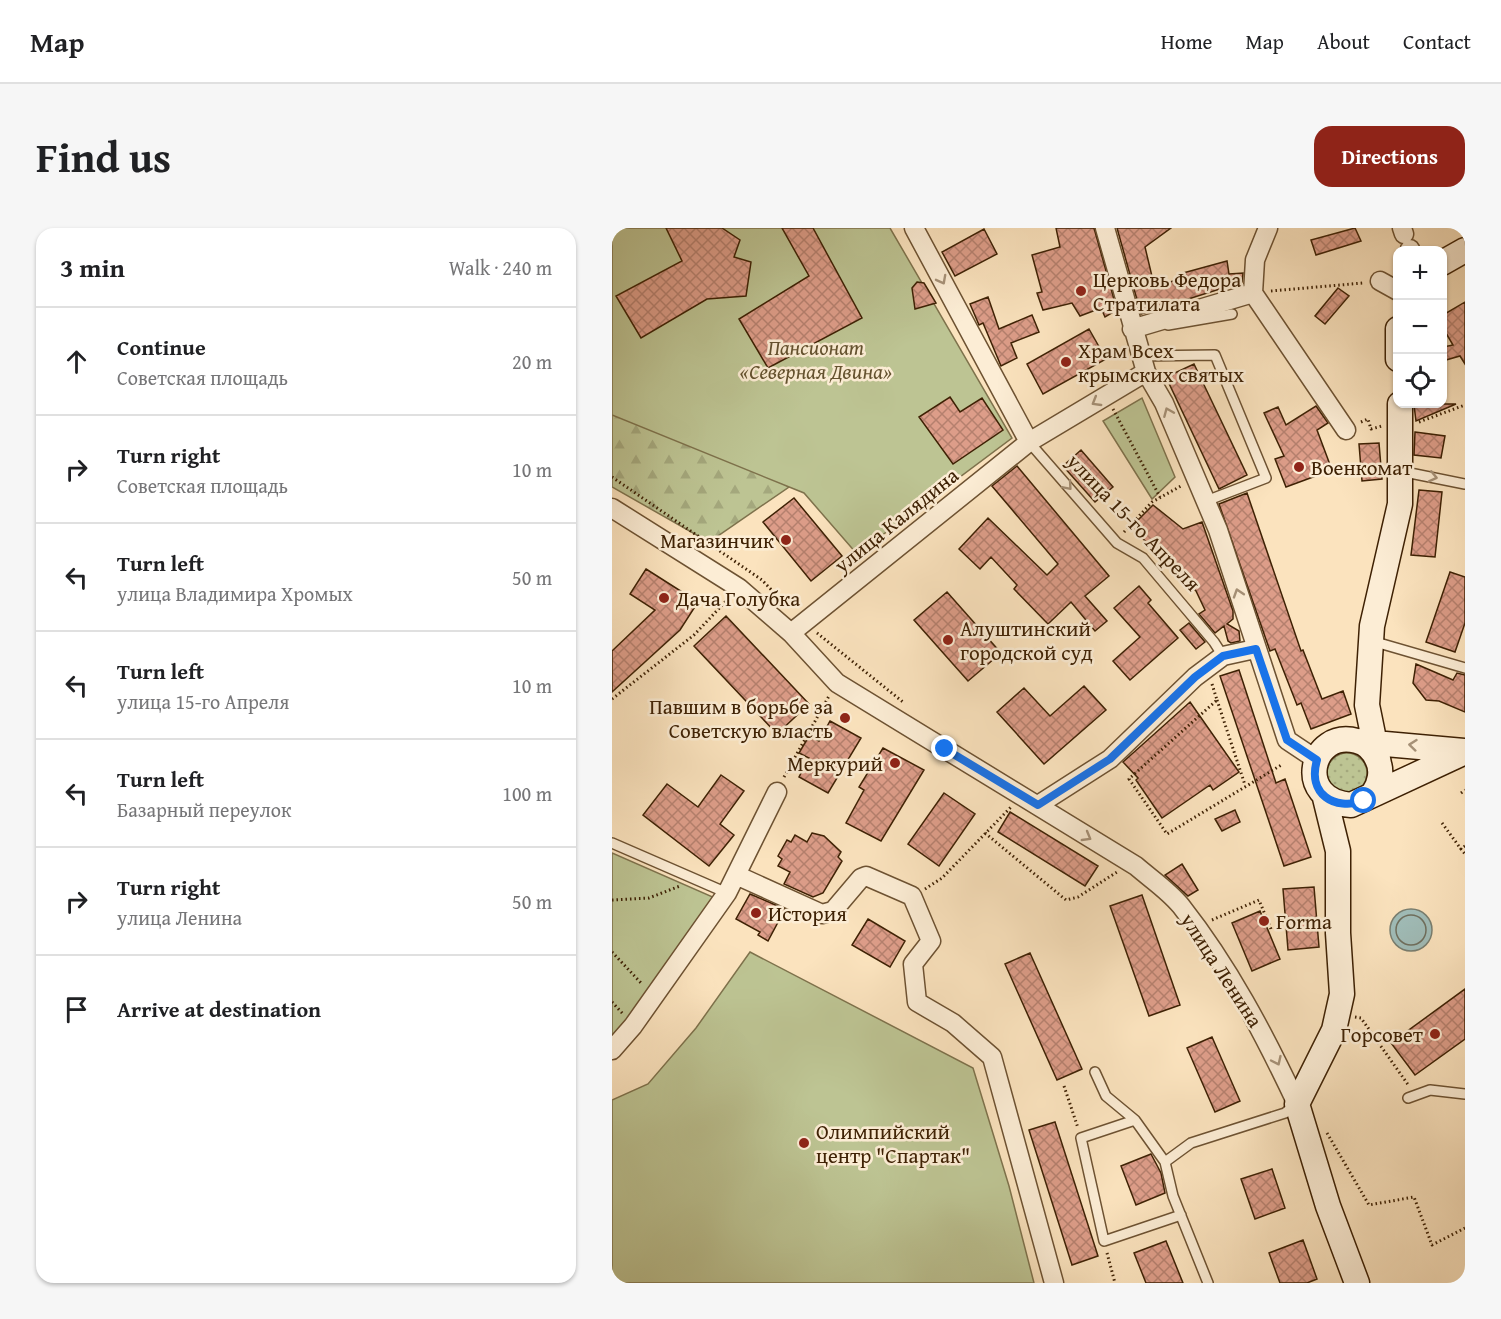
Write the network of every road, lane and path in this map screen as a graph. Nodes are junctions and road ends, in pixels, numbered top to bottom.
1 (914, 228) edge
2 (1105, 228) edge
3 (1268, 228) edge
4 (1465, 250) edge
5 (1447, 261) edge
6 (1380, 281) joint
7 (1393, 288) edge
8 (1253, 293) junction
9 (1232, 314) dead end
10 (1151, 323) junction
11 (1132, 329) junction
12 (1143, 364) junction
13 (1107, 396) junction
14 (1465, 405) edge
15 (1400, 418) edge
16 (1346, 430) joint
17 (1029, 442) junction
18 (1400, 471) junction
19 (612, 477) edge
20 (1196, 477) junction
21 (1465, 484) edge
22 (1160, 497) junction
23 (1206, 501) junction
24 (612, 508) edge
25 (1116, 541) junction
26 (739, 588) junction
27 (798, 628) junction
28 (1371, 641) junction
29 (1256, 649) junction
30 (1223, 656) junction
31 (1465, 668) edge
32 (1209, 675) dead end
33 (837, 683) junction
34 (612, 699) edge
35 (1217, 700) junction
36 (909, 707) dead end
37 (1366, 747) junction
38 (1465, 751) edge
39 (1317, 760) junction
40 (1282, 764) dead end
41 (1245, 785) junction
42 (1465, 790) edge
43 (777, 792) joint
44 (1461, 793) dead end
45 (1368, 797) junction
46 (1326, 798) junction
47 (1038, 805) junction
48 (999, 816) dead end
49 (1442, 823) dead end
50 (985, 833) junction
51 (612, 843) edge
52 (1463, 848) edge
53 (1338, 850) junction
54 (1465, 854) edge
55 (736, 875) junction
56 (696, 879) junction
57 (1106, 880) dead end
58 (727, 892) junction
59 (912, 896) junction
60 (612, 900) edge
61 (1208, 922) dead end
62 (1271, 929) dead end
63 (612, 952) edge
64 (654, 997) junction
65 (1340, 1011) junction
66 (612, 1050) edge
67 (1095, 1072) dead end
68 (1064, 1086) dead end
69 (1465, 1094) edge
70 (1412, 1096) joint
71 (1297, 1104) junction
72 (1135, 1120) junction
73 (1322, 1126) dead end
74 (1082, 1138) junction
75 (1165, 1162) junction
76 (1181, 1215) junction
77 (1465, 1227) edge
78 (1104, 1241) junction
79 (1054, 1283) edge
80 (1115, 1283) edge
81 (1208, 1283) edge
82 (1357, 1283) edge

1 -> 17 street, улица 15-го Апреля
2 - 11 street
3 - 8 street
4 - 5 main road
6 - 7 street
6 - 8 path
8 - 10 street
8 - 16 street
9 - 10 lane
10 - 11 street
11 - 12 street
12 - 13 street, улица Калядина
20 -> 12 street
12 - 23 lane
13 -> 17 street, улица Калядина
13 - 22 path
14 - 15 path
15 - 16 path
15 - 18 main road
17 -> 25 lane, улица 15-го Апреля
17 - 27 street, улица Калядина
18 -> 21 lane
18 - 28 main road
19 - 27 path
20 - 22 path
20 - 23 street
22 - 25 path
29 -> 23 street
24 - 26 street, улица Ленина
25 - 30 lane, улица 15-го Апреля
26 - 27 street, улица Ленина
26 - 34 path
27 - 33 street, улица Ленина
27 - 36 path
28 - 31 lane
28 - 37 main road
29 - 30 street
29 - 39 street
30 - 47 street
32 - 35 path
33 - 43 path
33 - 47 street, улица Ленина
35 - 41 path
35 - 41 path
38 -> 37 main road
37 - 39 main road
37 - 45 main road
38 - 45 main road
39 - 46 main road
40 - 41 path
42 - 44 path
43 - 55 street
45 - 46 main road
45 - 53 main road
46 - 53 main road
47 -> 71 street, улица Ленина
48 - 50 path
49 - 52 path
50 - 57 path
50 - 59 path
51 - 56 lane
52 - 54 path
53 - 65 main road
55 - 58 street
55 - 59 street
56 - 58 lane
56 - 60 path
58 - 64 street
59 - 79 street
61 - 62 path
63 - 64 path
64 - 66 street
65 - 70 path
65 - 71 main road
67 - 72 lane
68 - 74 path
69 - 70 lane
71 - 75 lane
71 - 82 main road, улица Ленина
72 - 74 lane
72 - 75 lane
73 - 77 path
74 - 78 lane
75 - 76 lane
76 - 78 lane
76 - 81 lane
78 - 80 path

